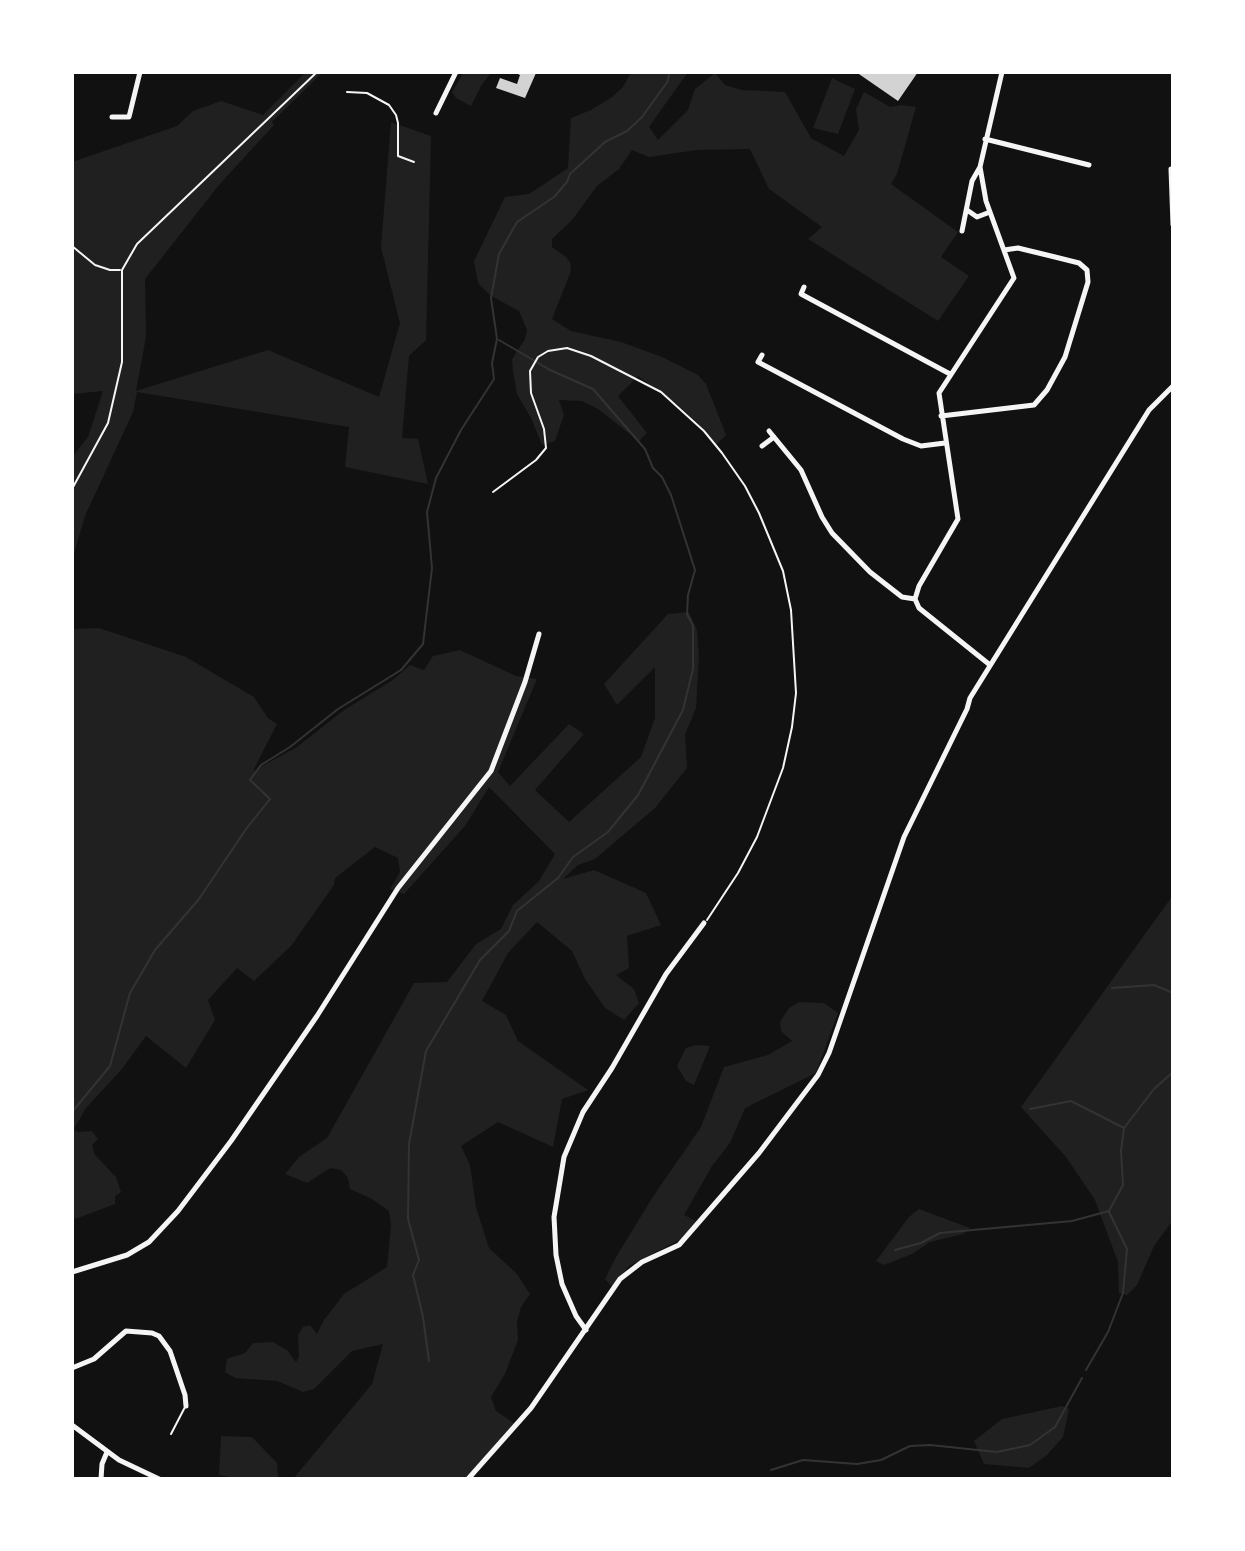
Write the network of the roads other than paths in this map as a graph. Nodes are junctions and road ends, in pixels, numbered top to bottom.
1 (140, 72) edge
2 (456, 72) edge
3 (1002, 72) edge
4 (139, 81) junction
5 (148, 83) dead end
6 (347, 92) dead end
7 (436, 113) dead end
8 (112, 117) dead end
9 (985, 139) junction
10 (414, 162) dead end
11 (1089, 165) dead end
12 (980, 167) junction
13 (1171, 169) dead end
14 (1173, 180) edge
15 (967, 210) junction
16 (990, 212) junction
17 (1173, 225) edge
18 (962, 231) dead end
19 (1004, 250) junction
20 (804, 287) dead end
21 (762, 355) dead end
22 (950, 374) junction
23 (1173, 386) edge
24 (941, 416) junction
25 (769, 431) dead end
26 (774, 437) junction
27 (945, 443) junction
28 (762, 446) dead end
29 (915, 599) junction
30 (539, 634) dead end
31 (990, 665) junction
32 (704, 923) road end
33 (72, 1272) edge
34 (586, 1330) junction
35 (72, 1368) edge
36 (186, 1406) joint
37 (72, 1425) edge
38 (171, 1434) dead end
39 (107, 1452) junction
40 (101, 1479) edge
41 (159, 1479) edge
42 (468, 1479) edge

1 - 4 street
2 - 7 street
3 - 9 street
4 - 5 street
4 - 8 street
6 - 10 lane
9 - 11 street
9 - 12 street
12 - 15 street
12 - 16 street
13 - 14 street
14 - 17 street
15 - 16 street
15 - 18 street
16 - 19 street
19 - 22 street
19 - 24 street
20 - 22 street
21 - 27 street
22 - 24 street
23 - 31 street
24 - 27 street
25 - 26 street
26 - 28 street
26 - 29 street
27 - 29 street
29 - 31 street
30 - 33 street
31 - 34 street
32 - 34 street
34 - 42 street
35 - 36 street
36 - 38 lane
37 - 39 street
39 - 40 street
39 - 41 street

